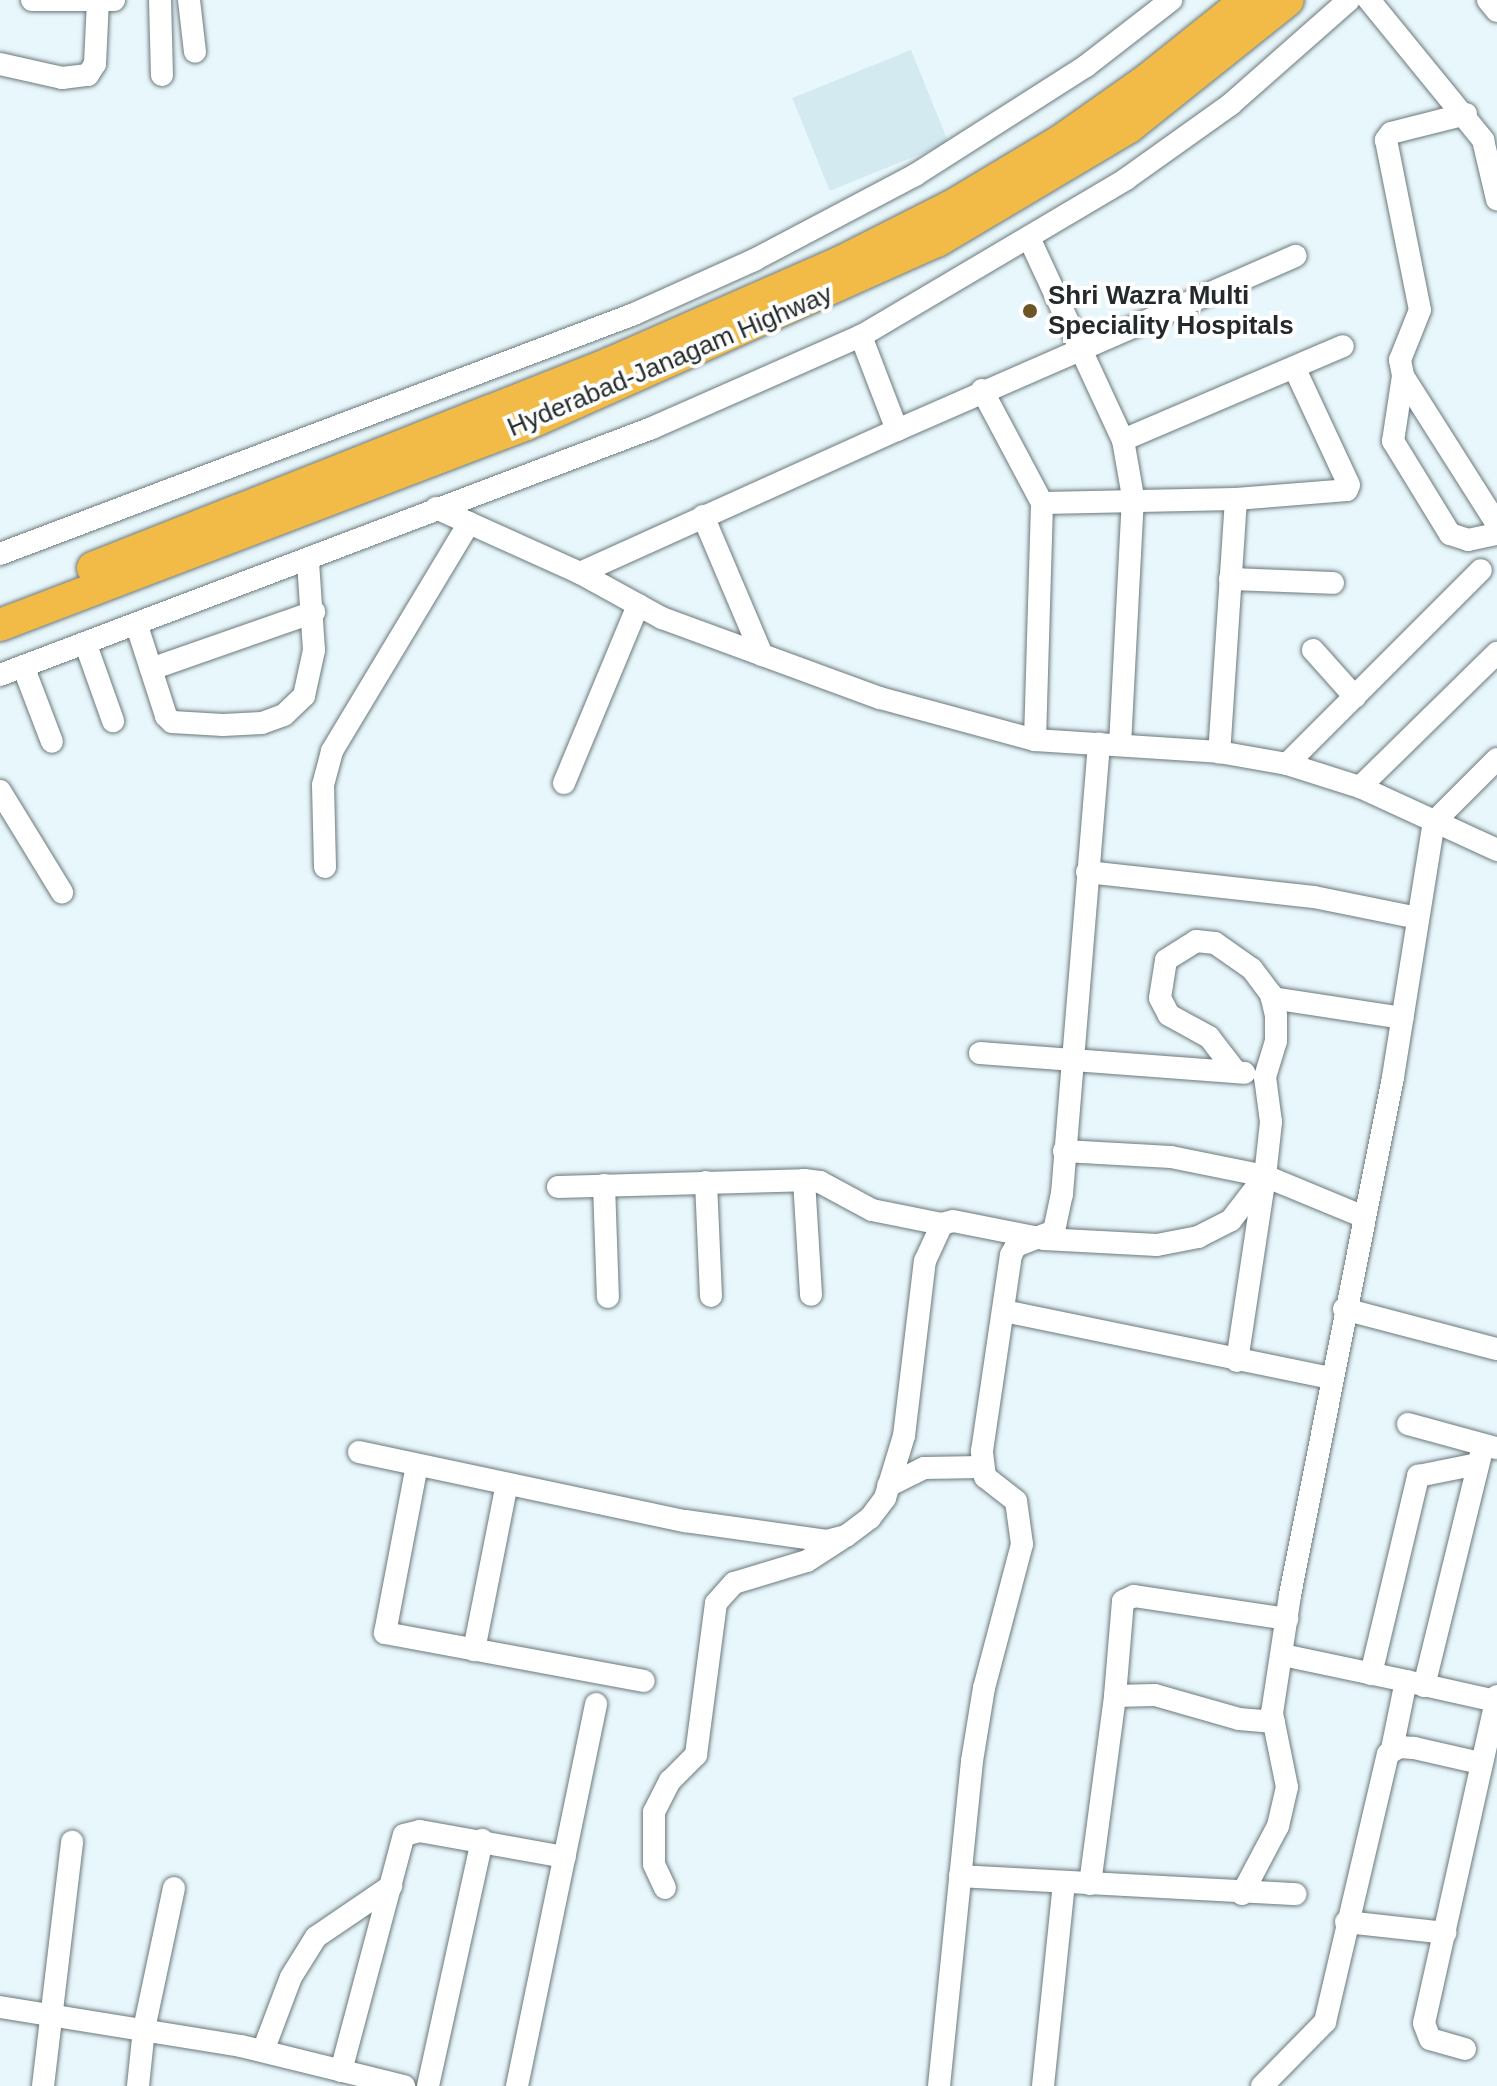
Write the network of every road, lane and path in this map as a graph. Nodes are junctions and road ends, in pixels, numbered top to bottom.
1 (36, 0) edge
2 (160, 0) edge
3 (189, 0) edge
4 (1171, 0) edge
5 (1247, 0) edge
6 (1288, 0) edge
7 (1349, 0) edge
8 (1369, 0) edge
9 (1488, 0) edge
10 (104, 1) edge
11 (1497, 11) edge
12 (195, 52) dead end
13 (0, 64) edge
14 (162, 75) dead end
15 (1466, 114) junction
16 (1497, 199) edge
17 (1030, 240) junction
18 (1296, 256) dead end
19 (861, 336) junction
20 (1343, 346) dead end
21 (1082, 351) junction
22 (1294, 367) junction
23 (1403, 376) junction
24 (982, 390) junction
25 (897, 430) junction
26 (1123, 440) junction
27 (1133, 497) junction
28 (1236, 499) junction
29 (1042, 503) junction
30 (436, 508) junction
31 (703, 516) junction
32 (469, 523) junction
33 (1497, 524) edge
34 (1497, 534) edge
35 (1, 548) edge
36 (308, 561) junction
37 (1481, 570) dead end
38 (580, 573) junction
39 (1230, 579) junction
40 (1333, 583) dead end
41 (0, 604) edge
42 (638, 605) junction
43 (314, 612) junction
44 (0, 625) edge
45 (137, 626) junction
46 (86, 645) junction
47 (1313, 650) dead end
48 (1497, 653) edge
49 (762, 655) junction
50 (23, 666) junction
51 (151, 669) junction
52 (0, 675) edge
53 (1355, 697) junction
54 (113, 721) dead end
55 (1035, 740) junction
56 (52, 742) dead end
57 (1109, 744) junction
58 (1219, 752) junction
59 (1497, 759) edge
60 (1287, 764) junction
61 (564, 783) dead end
62 (1360, 787) junction
63 (0, 791) edge
64 (1434, 822) junction
65 (1496, 849) edge
66 (325, 867) dead end
67 (1087, 872) junction
68 (62, 892) dead end
69 (1418, 918) junction
70 (1272, 998) junction
71 (1402, 1018) junction
72 (980, 1053) dead end
73 (1070, 1063) junction
74 (1236, 1072) junction
75 (1265, 1077) junction
76 (1064, 1151) junction
77 (1265, 1176) junction
78 (804, 1180) junction
79 (706, 1182) junction
80 (604, 1185) junction
81 (558, 1187) dead end
82 (1364, 1217) junction
83 (942, 1224) junction
84 (1044, 1239) junction
85 (811, 1295) dead end
86 (711, 1296) dead end
87 (608, 1297) dead end
88 (1344, 1309) junction
89 (1004, 1311) junction
90 (1497, 1349) edge
91 (1237, 1361) junction
92 (1329, 1378) junction
93 (1408, 1424) dead end
94 (359, 1452) dead end
95 (1486, 1452) edge
96 (417, 1465) junction
97 (981, 1467) junction
98 (507, 1484) junction
99 (888, 1486) junction
100 (846, 1536) junction
101 (1287, 1619) junction
102 (474, 1650) junction
103 (1283, 1655) junction
104 (1371, 1674) junction
105 (644, 1681) dead end
106 (1415, 1684) junction
107 (1115, 1696) junction
108 (1496, 1699) edge
109 (596, 1704) dead end
110 (1274, 1722) junction
111 (1392, 1749) junction
112 (1480, 1763) junction
113 (482, 1840) junction
114 (72, 1842) dead end
115 (565, 1857) junction
116 (960, 1876) junction
117 (1064, 1882) junction
118 (1090, 1884) junction
119 (391, 1886) junction
120 (174, 1888) dead end
121 (665, 1888) dead end
122 (1242, 1894) junction
123 (1296, 1894) dead end
124 (1346, 1922) junction
125 (1445, 1933) junction
126 (0, 2007) edge
127 (51, 2015) junction
128 (144, 2029) junction
129 (1465, 2049) dead end
130 (263, 2051) junction
131 (350, 2078) edge
132 (43, 2086) edge
133 (138, 2086) edge
134 (404, 2086) edge
135 (428, 2086) edge
136 (517, 2086) edge
137 (939, 2086) edge
138 (1043, 2086) edge
139 (1262, 2086) edge

1 - 10 street
2 - 14 street
3 - 12 street
4 - 35 street
5 - 41 highway, Hyderabad-Janagam Highway
6 - 44 highway, Hyderabad-Janagam Highway
7 - 17 street
8 - 15 street
9 - 11 street
10 - 13 street
15 - 16 street
15 - 23 street
17 - 19 street
17 - 21 street
18 - 21 street
19 - 25 street
19 - 30 street
20 - 22 street
21 - 24 street
21 - 26 street
22 - 26 street
22 - 28 street
23 - 33 street
23 - 34 street
24 - 25 street
24 - 29 street
25 - 31 street
26 - 27 street
27 - 28 street
27 - 29 street
27 - 57 street
28 - 39 street
29 - 55 street
30 - 32 street
30 - 36 street
31 - 38 street
31 - 49 street
32 - 38 street
32 - 66 street
36 - 43 street
36 - 45 street
37 - 53 street
38 - 42 street
39 - 40 street
39 - 58 street
42 - 49 street
42 - 61 street
43 - 51 street
43 - 51 street
45 - 46 street
45 - 51 street
46 - 50 street
46 - 54 street
47 - 53 street
48 - 62 street
49 - 55 street
50 - 52 street
50 - 56 street
53 - 60 street
55 - 57 street
57 - 58 street
57 - 67 street
58 - 60 street
59 - 64 street
60 - 62 street
62 - 64 street
63 - 68 street
64 - 65 street
64 - 69 street
67 - 69 street
67 - 73 street
69 - 71 street
70 - 71 street
70 - 74 street
70 - 75 street
71 - 82 street
72 - 73 street
73 - 74 street
73 - 76 street
74 - 75 street
75 - 77 street
76 - 77 street
76 - 84 street
77 - 82 street
77 - 84 street
77 - 91 street
78 - 79 street
78 - 83 street
78 - 85 street
79 - 80 street
79 - 86 street
80 - 81 street
80 - 87 street
82 - 88 street
83 - 84 street
83 - 99 street
84 - 89 street
88 - 90 street
88 - 92 street
89 - 91 street
89 - 97 street
91 - 92 street
92 - 101 street
93 - 95 street
94 - 96 street
95 - 104 street
95 - 106 street
96 - 98 street
96 - 102 street
97 - 99 street
97 - 116 street
98 - 100 street
98 - 102 street
99 - 100 street
100 - 121 street
101 - 103 street
101 - 107 street
102 - 105 street
103 - 104 street
103 - 110 street
104 - 106 street
106 - 108 street
106 - 111 street
107 - 110 street
107 - 118 street
108 - 112 street
109 - 115 street
110 - 122 street
111 - 112 street
111 - 124 street
112 - 125 street
113 - 115 street
113 - 119 street
113 - 135 street
114 - 127 street
115 - 136 street
116 - 117 street
116 - 137 street
117 - 118 street
117 - 138 street
118 - 122 street
119 - 130 street
119 - 131 street
120 - 128 street
122 - 123 street
124 - 125 street
124 - 139 street
125 - 129 street
126 - 127 street
127 - 128 street
127 - 132 street
128 - 130 street
128 - 133 street
130 - 131 street
131 - 134 street

